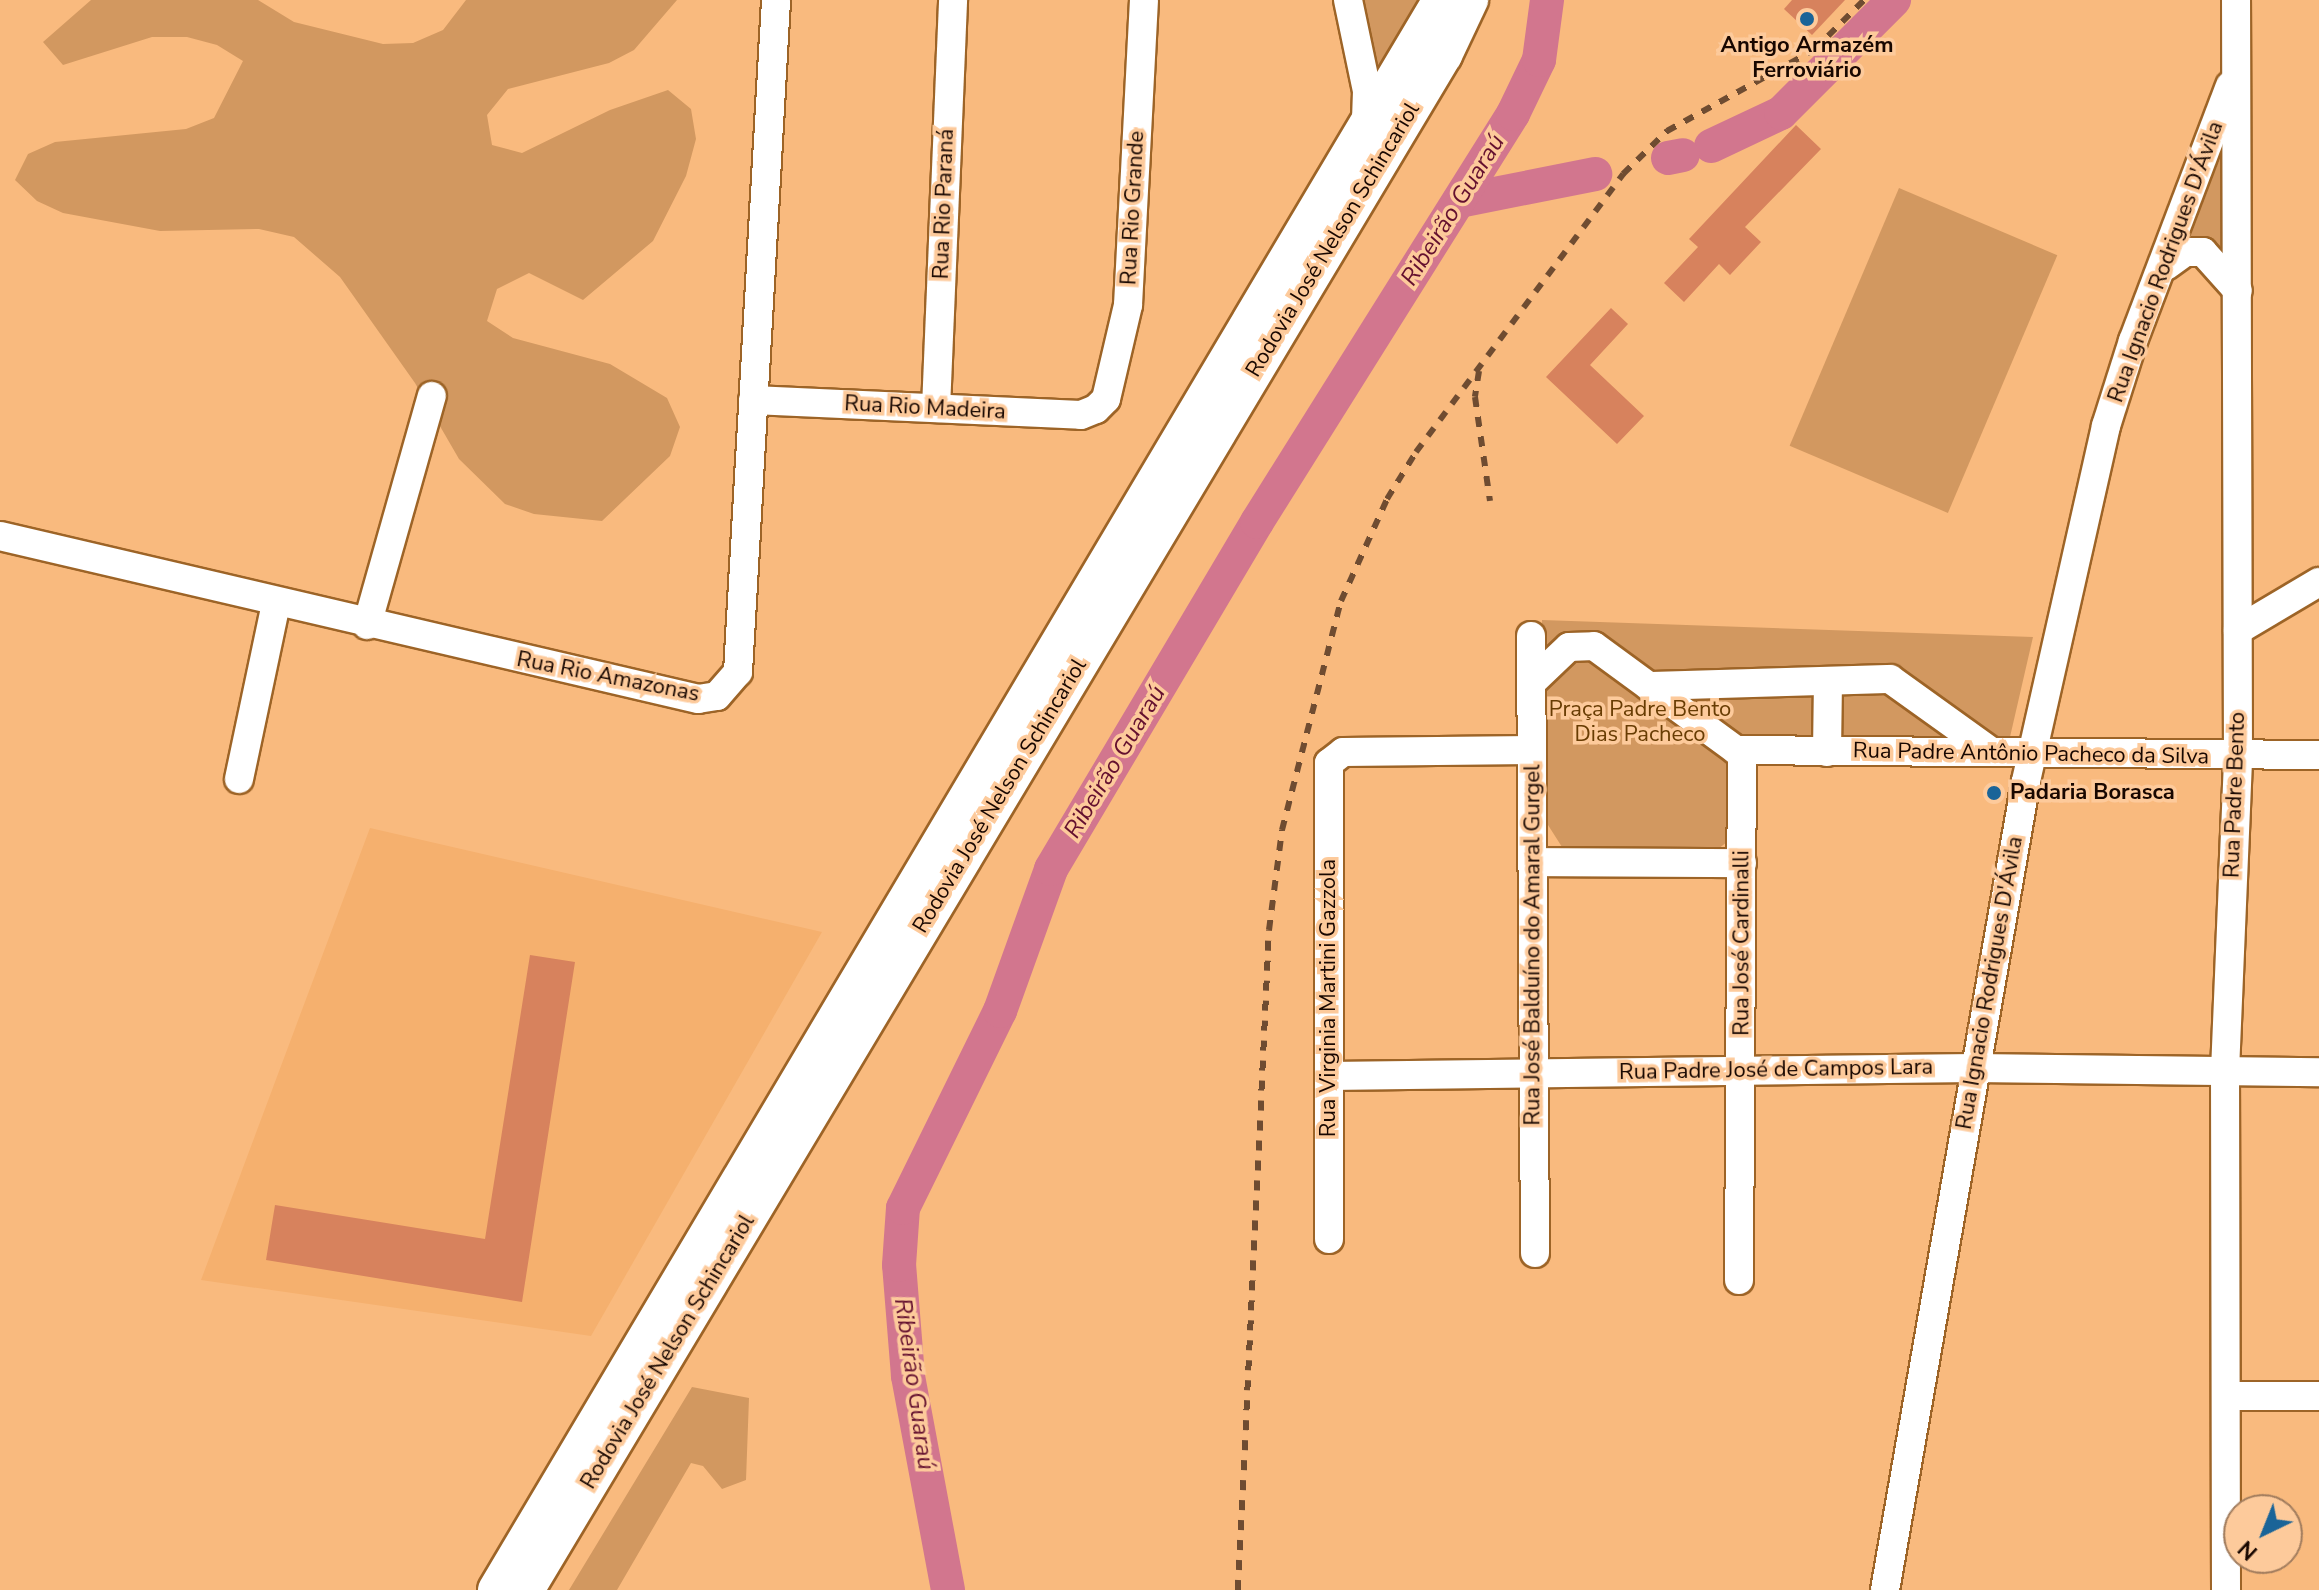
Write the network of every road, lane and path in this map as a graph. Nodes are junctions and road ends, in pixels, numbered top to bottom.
1 (776, 0) edge
2 (953, 0) edge
3 (1144, 0) edge
4 (1348, 0) edge
5 (1441, 0) edge
6 (1470, 0) edge
7 (2236, 0) edge
8 (2238, 66) junction
9 (1366, 130) junction
10 (2166, 266) junction
11 (2238, 291) junction
12 (432, 396) dead end
13 (753, 400) junction
14 (936, 408) junction
15 (1096, 409) joint
16 (0, 536) edge
17 (2319, 582) edge
18 (276, 603) junction
19 (367, 625) junction
20 (2238, 630) junction
21 (1531, 636) dead end
22 (1828, 681) junction
23 (1531, 683) junction
24 (1649, 686) junction
25 (1532, 750) junction
26 (1742, 750) junction
27 (1989, 750) junction
28 (2032, 750) junction
29 (1827, 752) junction
30 (2319, 755) edge
31 (2238, 756) junction
32 (239, 779) dead end
33 (1532, 862) junction
34 (1742, 863) junction
35 (1975, 1068) junction
36 (1741, 1071) junction
37 (2225, 1071) junction
38 (2319, 1072) edge
39 (1533, 1073) junction
40 (1329, 1076) junction
41 (1329, 1239) dead end
42 (1535, 1253) dead end
43 (1739, 1280) dead end
44 (2227, 1396) junction
45 (2319, 1396) edge
46 (496, 1590) edge
47 (526, 1590) edge
48 (1885, 1590) edge
49 (2226, 1590) edge

1 - 13 street, Rua Rio Amazonas
2 - 14 street, Rua Rio Paraná
3 - 15 street, Rua Rio Grande
4 - 9 street
5 - 9 main road, Rodovia José Nelson Schincariol
6 - 47 main road, Rodovia José Nelson Schincariol
7 - 8 street, Rua Padre Bento
8 - 10 street, Rua Ignacio Rodrigues D'Ávila
8 - 11 street, Rua Padre Bento
9 - 46 main road, Rodovia José Nelson Schincariol
10 - 11 street
10 - 28 street, Rua Ignacio Rodrigues D'Ávila
11 - 20 street, Rua Padre Bento
12 - 19 street
13 - 14 street, Rua Rio Madeira
13 - 19 street, Rua Rio Amazonas
14 - 15 street, Rua Rio Madeira
16 - 18 street, Rua Rio Amazonas
17 - 20 street
18 - 19 street, Rua Rio Amazonas
18 - 32 street
20 - 31 street, Rua Padre Bento
21 - 23 street, Rua José Balduíno do Amaral Gurgel
22 - 24 street
22 - 27 street
22 - 29 street
23 - 24 street
23 - 25 street, Rua José Balduíno do Amaral Gurgel
24 - 26 street
25 - 33 street, Rua José Balduíno do Amaral Gurgel
25 - 40 street, Rua Virginia Martini Gazzola
26 - 29 street, Rua Padre Antônio Pacheco da Silva
26 - 34 street, Rua José Cardinalli
27 - 28 street, Rua Padre Antônio Pacheco da Silva
27 - 29 street, Rua Padre Antônio Pacheco da Silva
28 - 31 street, Rua Padre Antônio Pacheco da Silva
28 - 35 street, Rua Ignacio Rodrigues D'Ávila
30 - 31 street, Rua Padre Antônio Pacheco da Silva
31 - 37 street, Rua Padre Bento
33 - 34 street
33 - 39 street, Rua José Balduíno do Amaral Gurgel
34 - 36 street, Rua José Cardinalli
35 - 36 street, Rua Padre José de Campos Lara
35 - 37 street, Rua Padre José de Campos Lara
35 - 48 street, Rua Ignacio Rodrigues D'Ávila
36 - 39 street, Rua Padre José de Campos Lara
36 - 43 street, Rua José Cardinalli
37 - 38 street, Rua Padre José de Campos Lara
37 - 44 street, Rua Padre Bento
39 - 40 street, Rua Padre José de Campos Lara
39 - 42 street, Rua José Balduíno do Amaral Gurgel
40 - 41 street, Rua Virginia Martini Gazzola
44 - 45 street
44 - 49 street, Rua Padre Bento

